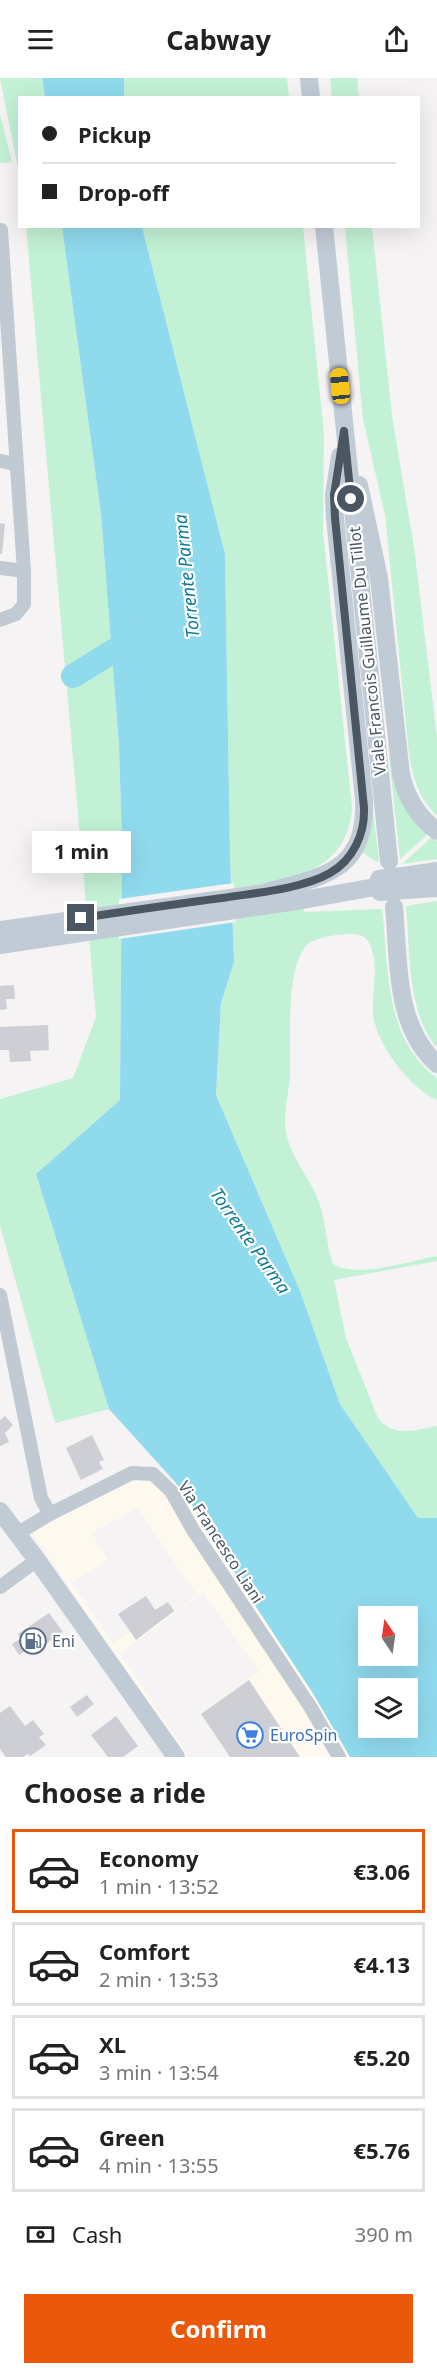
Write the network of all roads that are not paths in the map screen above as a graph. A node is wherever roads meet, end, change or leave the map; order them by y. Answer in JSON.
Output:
{"nodes":[{"id":1,"x":309,"y":78,"type":"edge"},
{"id":2,"x":311,"y":96,"type":"edge"},
{"id":3,"x":324,"y":228,"type":"edge"},
{"id":4,"x":1,"y":230,"type":"edge"},
{"id":5,"x":344,"y":431,"type":"junction"},
{"id":6,"x":0,"y":461,"type":"edge"},
{"id":7,"x":16,"y":464,"type":"junction"},
{"id":8,"x":0,"y":568,"type":"edge"},
{"id":9,"x":24,"y":571,"type":"junction"},
{"id":10,"x":0,"y":620,"type":"edge"},
{"id":11,"x":437,"y":831,"type":"edge"},
{"id":12,"x":389,"y":861,"type":"dead end"},
{"id":13,"x":437,"y":871,"type":"edge"},
{"id":14,"x":437,"y":878,"type":"edge"},
{"id":15,"x":404,"y":883,"type":"junction"},
{"id":16,"x":437,"y":888,"type":"edge"},
{"id":17,"x":302,"y":891,"type":"junction"},
{"id":18,"x":394,"y":907,"type":"dead end"},
{"id":19,"x":59,"y":928,"type":"junction"},
{"id":20,"x":0,"y":930,"type":"edge"},
{"id":21,"x":0,"y":945,"type":"edge"},
{"id":22,"x":437,"y":1064,"type":"edge"},
{"id":23,"x":0,"y":1295,"type":"edge"},
{"id":24,"x":0,"y":1511,"type":"edge"},
{"id":25,"x":50,"y":1514,"type":"junction"},
{"id":26,"x":18,"y":1533,"type":"junction"},
{"id":27,"x":38,"y":1560,"type":"junction"},
{"id":28,"x":0,"y":1587,"type":"edge"},
{"id":29,"x":176,"y":1757,"type":"edge"},
{"id":30,"x":339,"y":1757,"type":"edge"}],
"edges":[{"from":1,"to":2,"type":"main road"},
{"from":3,"to":5,"type":"main road","name":"Viale Francois Guillaume Du Tillot"},
{"from":4,"to":7,"type":"street"},
{"from":5,"to":11,"type":"main road"},
{"from":5,"to":12,"type":"main road","name":"Viale Francois Guillaume Du Tillot"},
{"from":5,"to":17,"type":"main road"},
{"from":6,"to":7,"type":"street"},
{"from":7,"to":9,"type":"street"},
{"from":8,"to":9,"type":"street"},
{"from":9,"to":10,"type":"street"},
{"from":13,"to":15,"type":"main road"},
{"from":14,"to":15,"type":"main road"},
{"from":15,"to":16,"type":"main road"},
{"from":15,"to":17,"type":"main road","bridge":true},
{"from":17,"to":19,"type":"main road"},
{"from":17,"to":19,"type":"main road"},
{"from":18,"to":22,"type":"main road"},
{"from":19,"to":20,"type":"main road"},
{"from":19,"to":21,"type":"main road"},
{"from":23,"to":25,"type":"street"},
{"from":24,"to":26,"type":"main road"},
{"from":25,"to":26,"type":"street","name":"Via Francesco Liani"},
{"from":25,"to":30,"type":"street","name":"Via Francesco Liani"},
{"from":26,"to":27,"type":"main road"},
{"from":27,"to":28,"type":"street"},
{"from":27,"to":29,"type":"main road"}]}
